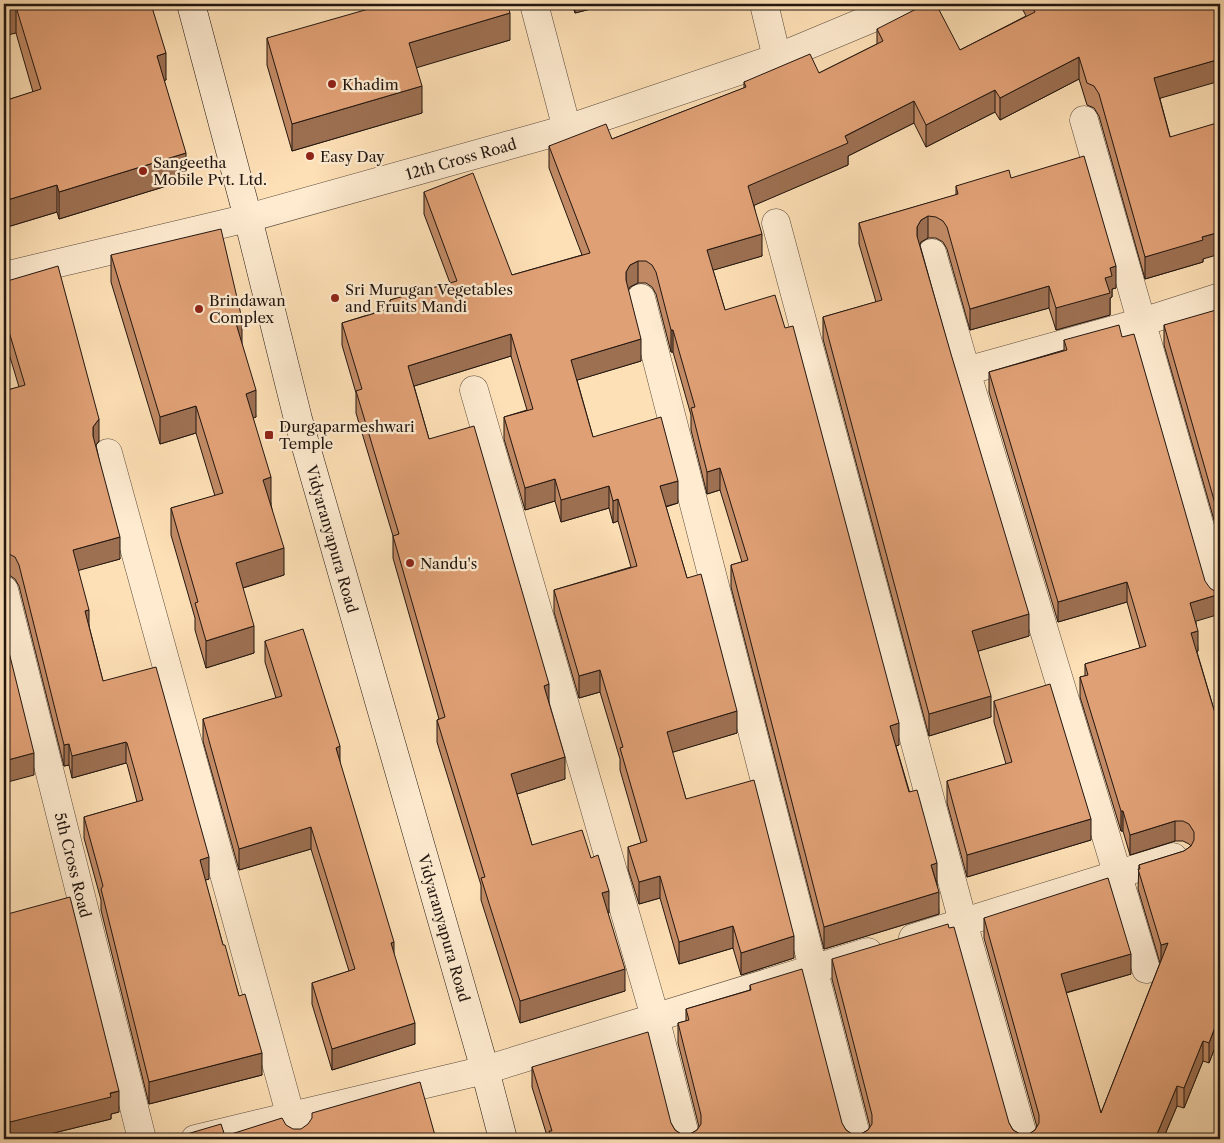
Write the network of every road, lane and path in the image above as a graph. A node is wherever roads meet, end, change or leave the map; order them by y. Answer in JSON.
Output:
{"nodes":[{"id":1,"x":191,"y":4,"type":"edge"},
{"id":2,"x":534,"y":4,"type":"edge"},
{"id":3,"x":764,"y":4,"type":"edge"},
{"id":4,"x":906,"y":4,"type":"edge"},
{"id":5,"x":777,"y":58,"type":"junction"},
{"id":6,"x":1084,"y":120,"type":"dead end"},
{"id":7,"x":567,"y":129,"type":"junction"},
{"id":8,"x":248,"y":218,"type":"junction"},
{"id":9,"x":776,"y":223,"type":"dead end"},
{"id":10,"x":932,"y":253,"type":"dead end"},
{"id":11,"x":4,"y":276,"type":"edge"},
{"id":12,"x":1220,"y":297,"type":"edge"},
{"id":13,"x":641,"y":298,"type":"dead end"},
{"id":14,"x":1142,"y":322,"type":"junction"},
{"id":15,"x":966,"y":371,"type":"junction"},
{"id":16,"x":474,"y":390,"type":"dead end"},
{"id":17,"x":108,"y":453,"type":"dead end"},
{"id":18,"x":4,"y":590,"type":"edge"},
{"id":19,"x":1220,"y":597,"type":"edge"},
{"id":20,"x":1179,"y":856,"type":"edge"},
{"id":21,"x":1118,"y":875,"type":"junction"},
{"id":22,"x":963,"y":922,"type":"junction"},
{"id":23,"x":814,"y":968,"type":"junction"},
{"id":24,"x":1146,"y":969,"type":"dead end"},
{"id":25,"x":655,"y":1017,"type":"junction"},
{"id":26,"x":485,"y":1070,"type":"junction"},
{"id":27,"x":294,"y":1128,"type":"edge"},
{"id":28,"x":142,"y":1139,"type":"edge"},
{"id":29,"x":195,"y":1139,"type":"edge"},
{"id":30,"x":503,"y":1139,"type":"edge"},
{"id":31,"x":686,"y":1139,"type":"edge"},
{"id":32,"x":857,"y":1139,"type":"edge"},
{"id":33,"x":1024,"y":1139,"type":"edge"}],
"edges":[{"from":1,"to":8,"type":"street","name":"Vidyaranyapura Road"},
{"from":2,"to":7,"type":"street"},
{"from":3,"to":5,"type":"street"},
{"from":4,"to":5,"type":"street","name":"12th Cross Road"},
{"from":5,"to":7,"type":"street","name":"12th Cross Road"},
{"from":6,"to":14,"type":"street"},
{"from":7,"to":8,"type":"street","name":"12th Cross Road"},
{"from":8,"to":11,"type":"street","name":"12th Cross Road"},
{"from":8,"to":26,"type":"street","name":"Vidyaranyapura Road"},
{"from":9,"to":22,"type":"street"},
{"from":10,"to":15,"type":"street"},
{"from":12,"to":14,"type":"street"},
{"from":13,"to":23,"type":"street"},
{"from":14,"to":15,"type":"street"},
{"from":14,"to":19,"type":"street"},
{"from":15,"to":21,"type":"street"},
{"from":16,"to":25,"type":"street"},
{"from":17,"to":27,"type":"street"},
{"from":18,"to":28,"type":"street","name":"5th Cross Road"},
{"from":20,"to":21,"type":"street"},
{"from":21,"to":22,"type":"street"},
{"from":21,"to":24,"type":"street"},
{"from":22,"to":23,"type":"street"},
{"from":22,"to":33,"type":"street"},
{"from":23,"to":25,"type":"street"},
{"from":23,"to":32,"type":"street"},
{"from":25,"to":26,"type":"street"},
{"from":25,"to":31,"type":"street"},
{"from":26,"to":27,"type":"street"},
{"from":26,"to":30,"type":"street","name":"Vidyaranyapura Road"},
{"from":27,"to":29,"type":"street"}]}
